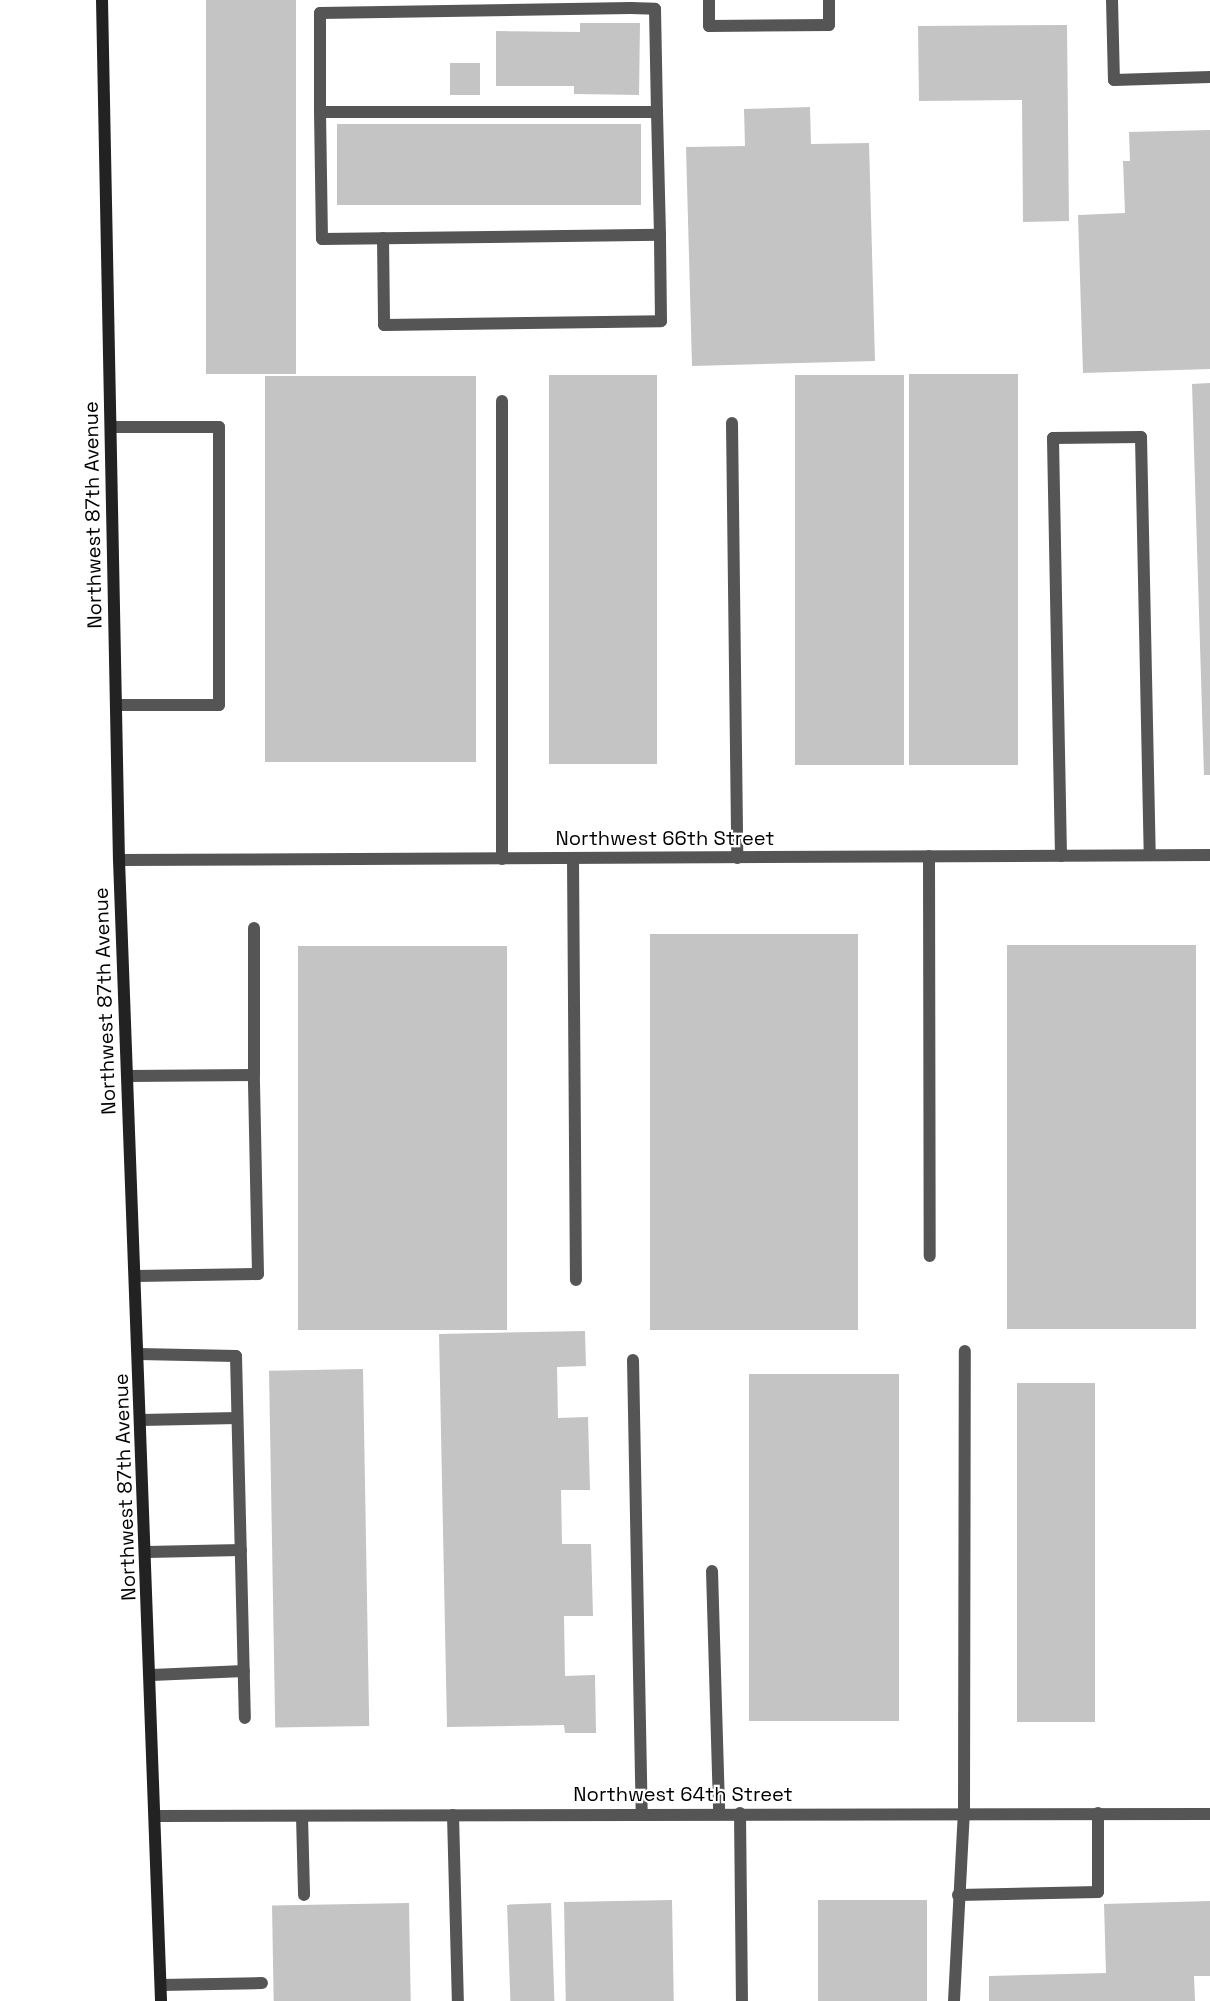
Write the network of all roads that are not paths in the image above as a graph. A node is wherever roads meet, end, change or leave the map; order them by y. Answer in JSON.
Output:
{"nodes":[{"id":1,"x":102,"y":0,"type":"edge"},
{"id":2,"x":709,"y":0,"type":"edge"},
{"id":3,"x":829,"y":0,"type":"edge"},
{"id":4,"x":1112,"y":0,"type":"edge"},
{"id":5,"x":631,"y":4,"type":"edge"},
{"id":6,"x":1210,"y":77,"type":"edge"},
{"id":7,"x":320,"y":112,"type":"junction"},
{"id":8,"x":657,"y":112,"type":"junction"},
{"id":9,"x":660,"y":235,"type":"junction"},
{"id":10,"x":383,"y":238,"type":"junction"},
{"id":11,"x":502,"y":401,"type":"dead end"},
{"id":12,"x":732,"y":423,"type":"dead end"},
{"id":13,"x":111,"y":427,"type":"junction"},
{"id":14,"x":116,"y":705,"type":"junction"},
{"id":15,"x":1150,"y":855,"type":"junction"},
{"id":16,"x":1210,"y":855,"type":"edge"},
{"id":17,"x":930,"y":856,"type":"junction"},
{"id":18,"x":1061,"y":856,"type":"junction"},
{"id":19,"x":573,"y":858,"type":"junction"},
{"id":20,"x":737,"y":858,"type":"junction"},
{"id":21,"x":502,"y":859,"type":"junction"},
{"id":22,"x":119,"y":860,"type":"junction"},
{"id":23,"x":254,"y":928,"type":"dead end"},
{"id":24,"x":254,"y":1075,"type":"junction"},
{"id":25,"x":128,"y":1076,"type":"junction"},
{"id":26,"x":930,"y":1256,"type":"dead end"},
{"id":27,"x":136,"y":1276,"type":"junction"},
{"id":28,"x":576,"y":1280,"type":"dead end"},
{"id":29,"x":965,"y":1351,"type":"dead end"},
{"id":30,"x":139,"y":1354,"type":"junction"},
{"id":31,"x":633,"y":1360,"type":"dead end"},
{"id":32,"x":237,"y":1419,"type":"junction"},
{"id":33,"x":141,"y":1420,"type":"junction"},
{"id":34,"x":241,"y":1550,"type":"junction"},
{"id":35,"x":147,"y":1552,"type":"junction"},
{"id":36,"x":712,"y":1571,"type":"dead end"},
{"id":37,"x":244,"y":1671,"type":"junction"},
{"id":38,"x":152,"y":1675,"type":"junction"},
{"id":39,"x":245,"y":1718,"type":"dead end"},
{"id":40,"x":642,"y":1814,"type":"junction"},
{"id":41,"x":719,"y":1814,"type":"junction"},
{"id":42,"x":740,"y":1814,"type":"junction"},
{"id":43,"x":964,"y":1814,"type":"junction"},
{"id":44,"x":1098,"y":1814,"type":"junction"},
{"id":45,"x":1210,"y":1814,"type":"edge"},
{"id":46,"x":453,"y":1815,"type":"junction"},
{"id":47,"x":157,"y":1816,"type":"junction"},
{"id":48,"x":302,"y":1816,"type":"junction"},
{"id":49,"x":304,"y":1895,"type":"dead end"},
{"id":50,"x":958,"y":1895,"type":"junction"},
{"id":51,"x":262,"y":1983,"type":"dead end"},
{"id":52,"x":161,"y":1985,"type":"junction"},
{"id":53,"x":161,"y":2001,"type":"edge"},
{"id":54,"x":458,"y":2001,"type":"edge"},
{"id":55,"x":742,"y":2001,"type":"edge"},
{"id":56,"x":954,"y":2001,"type":"edge"}],
"edges":[{"from":1,"to":13,"type":"main road","name":"Northwest 87th Avenue"},
{"from":2,"to":3,"type":"street"},
{"from":4,"to":6,"type":"street"},
{"from":5,"to":7,"type":"street"},
{"from":5,"to":8,"type":"street"},
{"from":7,"to":8,"type":"street"},
{"from":7,"to":10,"type":"street"},
{"from":8,"to":9,"type":"street"},
{"from":9,"to":10,"type":"street"},
{"from":9,"to":10,"type":"street"},
{"from":11,"to":21,"type":"street"},
{"from":12,"to":20,"type":"street"},
{"from":13,"to":14,"type":"main road","name":"Northwest 87th Avenue"},
{"from":13,"to":14,"type":"street"},
{"from":14,"to":22,"type":"main road","name":"Northwest 87th Avenue"},
{"from":15,"to":16,"type":"street","name":"Northwest 66th Street"},
{"from":15,"to":18,"type":"street","name":"Northwest 66th Street"},
{"from":15,"to":18,"type":"street"},
{"from":17,"to":18,"type":"street","name":"Northwest 66th Street"},
{"from":17,"to":20,"type":"street","name":"Northwest 66th Street"},
{"from":17,"to":26,"type":"street"},
{"from":19,"to":20,"type":"street","name":"Northwest 66th Street"},
{"from":19,"to":21,"type":"street","name":"Northwest 66th Street"},
{"from":19,"to":28,"type":"street"},
{"from":21,"to":22,"type":"street","name":"Northwest 66th Street"},
{"from":22,"to":25,"type":"main road","name":"Northwest 87th Avenue"},
{"from":23,"to":24,"type":"street"},
{"from":24,"to":25,"type":"street"},
{"from":24,"to":27,"type":"street"},
{"from":25,"to":27,"type":"main road","name":"Northwest 87th Avenue"},
{"from":27,"to":30,"type":"main road","name":"Northwest 87th Avenue"},
{"from":29,"to":43,"type":"street"},
{"from":30,"to":32,"type":"street"},
{"from":30,"to":33,"type":"main road","name":"Northwest 87th Avenue"},
{"from":31,"to":40,"type":"street"},
{"from":32,"to":33,"type":"street"},
{"from":32,"to":34,"type":"street"},
{"from":33,"to":35,"type":"main road","name":"Northwest 87th Avenue"},
{"from":34,"to":35,"type":"street"},
{"from":34,"to":37,"type":"street"},
{"from":35,"to":38,"type":"main road","name":"Northwest 87th Avenue"},
{"from":36,"to":41,"type":"street"},
{"from":37,"to":38,"type":"street"},
{"from":37,"to":39,"type":"street"},
{"from":38,"to":47,"type":"main road","name":"Northwest 87th Avenue"},
{"from":40,"to":41,"type":"street","name":"Northwest 64th Street"},
{"from":40,"to":46,"type":"street","name":"Northwest 64th Street"},
{"from":41,"to":42,"type":"street","name":"Northwest 64th Street"},
{"from":42,"to":43,"type":"street","name":"Northwest 64th Street"},
{"from":42,"to":55,"type":"street"},
{"from":43,"to":44,"type":"street","name":"Northwest 64th Street"},
{"from":43,"to":50,"type":"street"},
{"from":44,"to":45,"type":"street","name":"Northwest 64th Street"},
{"from":44,"to":50,"type":"street"},
{"from":46,"to":48,"type":"street","name":"Northwest 64th Street"},
{"from":46,"to":54,"type":"street"},
{"from":47,"to":48,"type":"street","name":"Northwest 64th Street"},
{"from":47,"to":52,"type":"main road","name":"Northwest 87th Avenue"},
{"from":48,"to":49,"type":"street"},
{"from":50,"to":56,"type":"street"},
{"from":51,"to":52,"type":"street"},
{"from":52,"to":53,"type":"main road","name":"Northwest 87th Avenue"}]}
